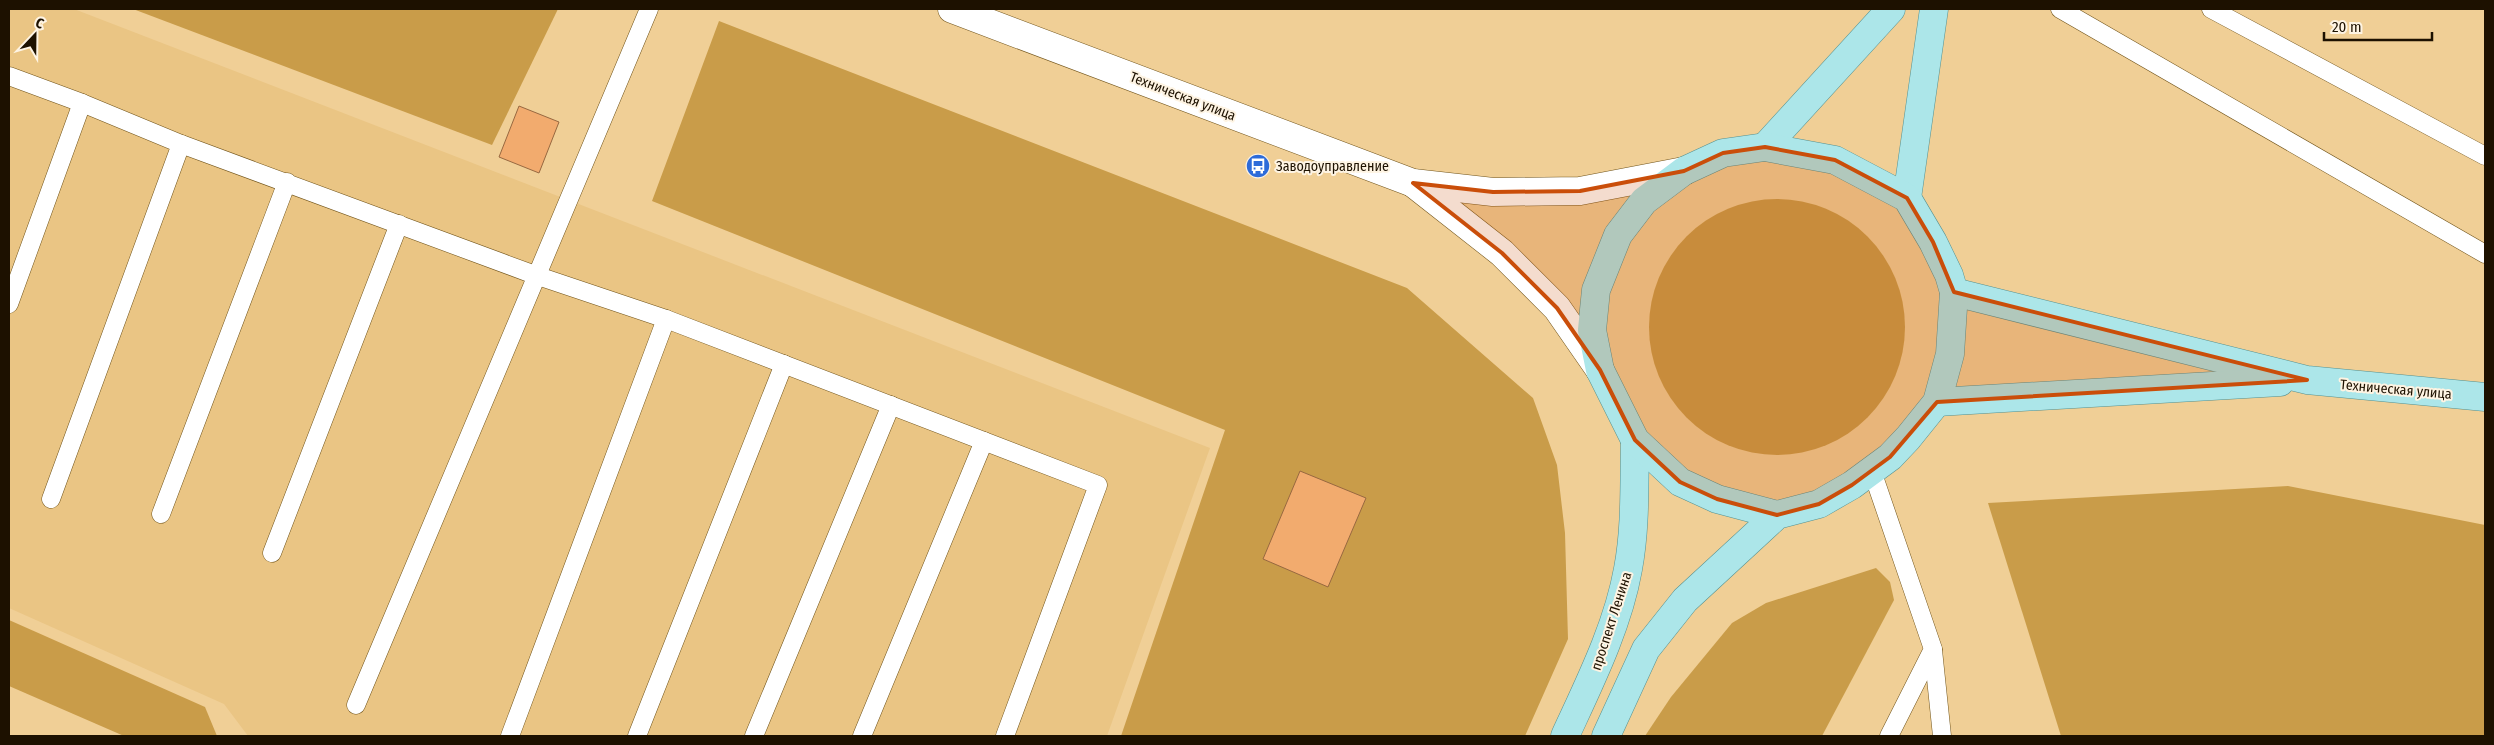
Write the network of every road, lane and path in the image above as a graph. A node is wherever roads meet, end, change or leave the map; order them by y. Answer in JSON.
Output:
{"nodes":[{"id":1,"x":648,"y":9,"type":"edge"},
{"id":2,"x":952,"y":9,"type":"edge"},
{"id":3,"x":1891,"y":9,"type":"edge"},
{"id":4,"x":1934,"y":9,"type":"edge"},
{"id":5,"x":2060,"y":9,"type":"edge"},
{"id":6,"x":2211,"y":9,"type":"edge"},
{"id":7,"x":9,"y":76,"type":"edge"},
{"id":8,"x":82,"y":103,"type":"junction"},
{"id":9,"x":181,"y":144,"type":"junction"},
{"id":10,"x":1765,"y":147,"type":"junction"},
{"id":11,"x":2485,"y":156,"type":"edge"},
{"id":12,"x":1684,"y":170,"type":"junction"},
{"id":13,"x":287,"y":182,"type":"junction"},
{"id":14,"x":1413,"y":183,"type":"junction"},
{"id":15,"x":1907,"y":198,"type":"junction"},
{"id":16,"x":399,"y":224,"type":"junction"},
{"id":17,"x":2483,"y":248,"type":"edge"},
{"id":18,"x":535,"y":275,"type":"junction"},
{"id":19,"x":1954,"y":292,"type":"junction"},
{"id":20,"x":9,"y":304,"type":"edge"},
{"id":21,"x":666,"y":319,"type":"junction"},
{"id":22,"x":784,"y":364,"type":"junction"},
{"id":23,"x":1600,"y":370,"type":"junction"},
{"id":24,"x":2307,"y":380,"type":"junction"},
{"id":25,"x":2485,"y":397,"type":"edge"},
{"id":26,"x":1937,"y":402,"type":"junction"},
{"id":27,"x":891,"y":405,"type":"junction"},
{"id":28,"x":1635,"y":440,"type":"junction"},
{"id":29,"x":984,"y":441,"type":"junction"},
{"id":30,"x":1872,"y":471,"type":"junction"},
{"id":31,"x":51,"y":499,"type":"dead end"},
{"id":32,"x":161,"y":514,"type":"dead end"},
{"id":33,"x":1777,"y":515,"type":"junction"},
{"id":34,"x":272,"y":553,"type":"dead end"},
{"id":35,"x":1933,"y":649,"type":"junction"},
{"id":36,"x":356,"y":705,"type":"dead end"},
{"id":37,"x":510,"y":736,"type":"edge"},
{"id":38,"x":637,"y":736,"type":"edge"},
{"id":39,"x":754,"y":736,"type":"edge"},
{"id":40,"x":862,"y":736,"type":"edge"},
{"id":41,"x":1005,"y":736,"type":"edge"},
{"id":42,"x":1566,"y":736,"type":"edge"},
{"id":43,"x":1606,"y":736,"type":"edge"},
{"id":44,"x":1889,"y":736,"type":"edge"},
{"id":45,"x":1942,"y":736,"type":"edge"}],
"edges":[{"from":1,"to":18,"type":"lane"},
{"from":2,"to":14,"type":"main road","name":"Техническая улица"},
{"from":3,"to":10,"type":"main road"},
{"from":4,"to":15,"type":"main road"},
{"from":5,"to":17,"type":"lane"},
{"from":6,"to":11,"type":"lane"},
{"from":7,"to":8,"type":"lane"},
{"from":8,"to":9,"type":"lane"},
{"from":8,"to":20,"type":"lane"},
{"from":9,"to":13,"type":"lane"},
{"from":9,"to":31,"type":"lane"},
{"from":10,"to":12,"type":"main road"},
{"from":10,"to":15,"type":"main road"},
{"from":12,"to":14,"type":"main road"},
{"from":12,"to":23,"type":"main road"},
{"from":13,"to":16,"type":"lane"},
{"from":13,"to":32,"type":"lane"},
{"from":14,"to":23,"type":"main road"},
{"from":15,"to":19,"type":"main road"},
{"from":16,"to":18,"type":"lane"},
{"from":16,"to":34,"type":"lane"},
{"from":18,"to":21,"type":"lane"},
{"from":18,"to":36,"type":"lane"},
{"from":19,"to":24,"type":"main road"},
{"from":19,"to":26,"type":"main road"},
{"from":21,"to":22,"type":"lane"},
{"from":21,"to":37,"type":"lane"},
{"from":22,"to":27,"type":"lane"},
{"from":22,"to":38,"type":"lane"},
{"from":23,"to":28,"type":"main road"},
{"from":24,"to":25,"type":"main road","name":"Техническая улица"},
{"from":24,"to":26,"type":"main road"},
{"from":26,"to":30,"type":"main road"},
{"from":27,"to":29,"type":"lane"},
{"from":27,"to":39,"type":"lane"},
{"from":28,"to":33,"type":"main road"},
{"from":28,"to":42,"type":"main road","name":"проспект Ленина"},
{"from":29,"to":40,"type":"lane"},
{"from":29,"to":41,"type":"lane"},
{"from":30,"to":33,"type":"main road"},
{"from":30,"to":35,"type":"lane"},
{"from":33,"to":43,"type":"main road"},
{"from":35,"to":44,"type":"lane"},
{"from":35,"to":45,"type":"lane"}]}
